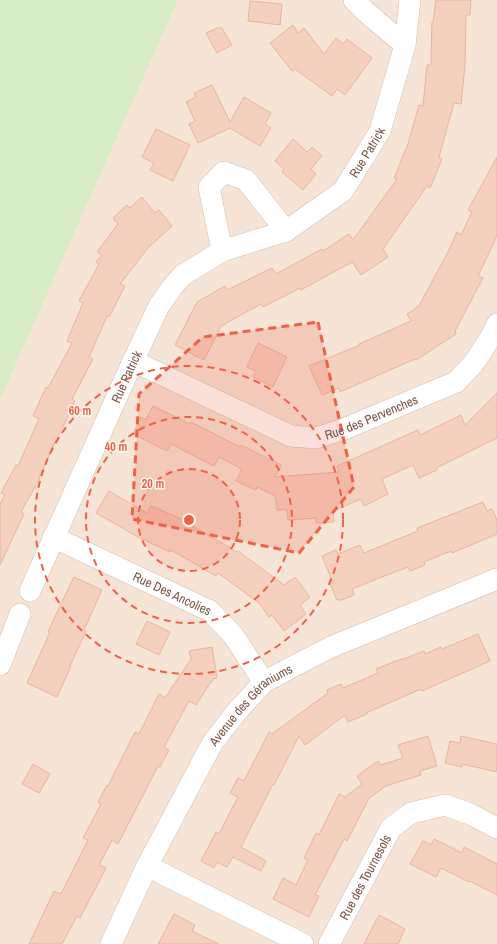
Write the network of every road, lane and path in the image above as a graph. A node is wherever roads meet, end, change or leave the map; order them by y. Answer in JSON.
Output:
{"nodes":[{"id":1,"x":354,"y":0,"type":"edge"},
{"id":2,"x":410,"y":0,"type":"edge"},
{"id":3,"x":405,"y":45,"type":"junction"},
{"id":4,"x":286,"y":231,"type":"junction"},
{"id":5,"x":222,"y":251,"type":"junction"},
{"id":6,"x":497,"y":324,"type":"edge"},
{"id":7,"x":133,"y":361,"type":"junction"},
{"id":8,"x":53,"y":538,"type":"junction"},
{"id":9,"x":497,"y":579,"type":"edge"},
{"id":10,"x":30,"y":591,"type":"dead end"},
{"id":11,"x":20,"y":614,"type":"dead end"},
{"id":12,"x":0,"y":665,"type":"edge"},
{"id":13,"x":264,"y":682,"type":"junction"},
{"id":14,"x":497,"y":828,"type":"edge"},
{"id":15,"x":147,"y":866,"type":"junction"},
{"id":16,"x":111,"y":944,"type":"edge"},
{"id":17,"x":303,"y":944,"type":"edge"},
{"id":18,"x":329,"y":944,"type":"edge"}],
"edges":[{"from":1,"to":3,"type":"street"},
{"from":2,"to":3,"type":"street","name":"Rue Patrick"},
{"from":3,"to":4,"type":"street","name":"Rue Patrick"},
{"from":4,"to":5,"type":"street","name":"Rue Patrick"},
{"from":4,"to":5,"type":"street"},
{"from":5,"to":7,"type":"street","name":"Rue Patrick"},
{"from":6,"to":7,"type":"street","name":"Rue des Pervenches"},
{"from":7,"to":8,"type":"street","name":"Rue Patrick"},
{"from":8,"to":10,"type":"street","name":"Rue Patrick"},
{"from":8,"to":13,"type":"street","name":"Rue Des Ancolies"},
{"from":9,"to":13,"type":"street","name":"Avenue des Géraniums"},
{"from":11,"to":12,"type":"street"},
{"from":13,"to":15,"type":"street","name":"Avenue des Géraniums"},
{"from":14,"to":18,"type":"street","name":"Rue des Tournesols"},
{"from":15,"to":16,"type":"street","name":"Avenue des Géraniums"},
{"from":15,"to":17,"type":"street"}]}
